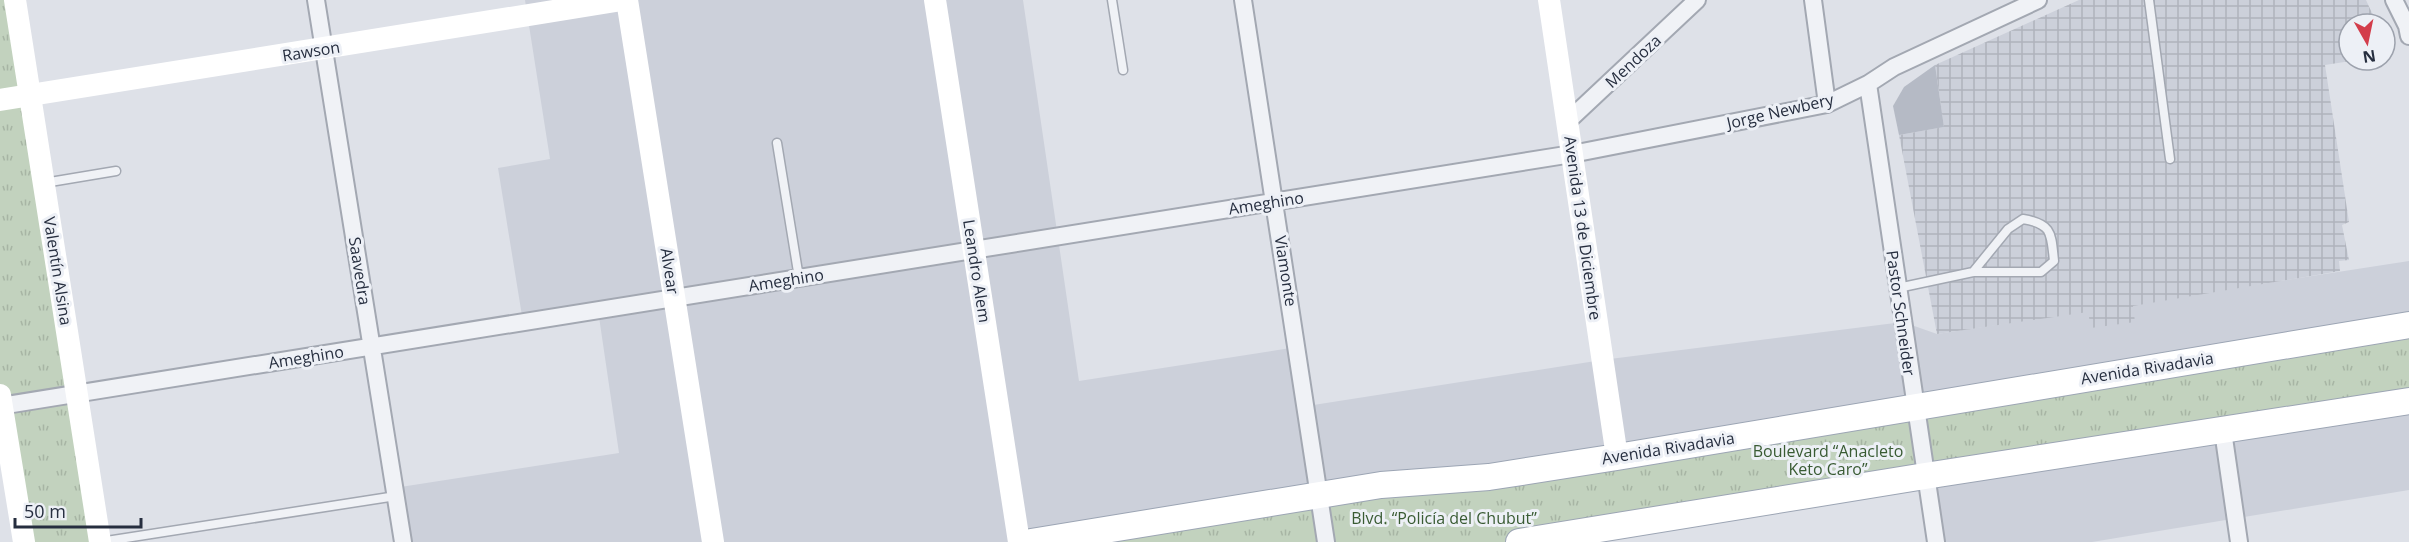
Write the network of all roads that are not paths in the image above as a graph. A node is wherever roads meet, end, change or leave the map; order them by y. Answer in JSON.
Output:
{"nodes":[{"id":1,"x":15,"y":0,"type":"edge"},
{"id":2,"x":316,"y":0,"type":"edge"},
{"id":3,"x":625,"y":0,"type":"edge"},
{"id":4,"x":935,"y":0,"type":"edge"},
{"id":5,"x":1112,"y":0,"type":"edge"},
{"id":6,"x":1243,"y":0,"type":"edge"},
{"id":7,"x":1549,"y":0,"type":"edge"},
{"id":8,"x":1697,"y":0,"type":"edge"},
{"id":9,"x":1813,"y":0,"type":"edge"},
{"id":10,"x":2038,"y":0,"type":"edge"},
{"id":11,"x":2149,"y":0,"type":"edge"},
{"id":12,"x":2394,"y":0,"type":"edge"},
{"id":13,"x":2408,"y":29,"type":"edge"},
{"id":14,"x":324,"y":49,"type":"junction"},
{"id":15,"x":1123,"y":70,"type":"dead end"},
{"id":16,"x":1868,"y":84,"type":"junction"},
{"id":17,"x":30,"y":95,"type":"junction"},
{"id":18,"x":0,"y":100,"type":"edge"},
{"id":19,"x":1827,"y":104,"type":"junction"},
{"id":20,"x":1568,"y":121,"type":"junction"},
{"id":21,"x":777,"y":143,"type":"dead end"},
{"id":22,"x":1572,"y":153,"type":"junction"},
{"id":23,"x":2170,"y":159,"type":"dead end"},
{"id":24,"x":116,"y":171,"type":"dead end"},
{"id":25,"x":44,"y":183,"type":"junction"},
{"id":26,"x":1275,"y":201,"type":"junction"},
{"id":27,"x":974,"y":250,"type":"junction"},
{"id":28,"x":1973,"y":272,"type":"junction"},
{"id":29,"x":799,"y":278,"type":"junction"},
{"id":30,"x":1898,"y":288,"type":"junction"},
{"id":31,"x":674,"y":298,"type":"junction"},
{"id":32,"x":2409,"y":325,"type":"edge"},
{"id":33,"x":372,"y":347,"type":"junction"},
{"id":34,"x":77,"y":394,"type":"junction"},
{"id":35,"x":2409,"y":401,"type":"edge"},
{"id":36,"x":1,"y":403,"type":"edge"},
{"id":37,"x":1915,"y":406,"type":"junction"},
{"id":38,"x":2223,"y":431,"type":"junction"},
{"id":39,"x":1617,"y":457,"type":"junction"},
{"id":40,"x":1925,"y":476,"type":"junction"},
{"id":41,"x":396,"y":495,"type":"junction"},
{"id":42,"x":1320,"y":495,"type":"junction"},
{"id":43,"x":1633,"y":533,"type":"edge"},
{"id":44,"x":24,"y":542,"type":"edge"},
{"id":45,"x":100,"y":542,"type":"edge"},
{"id":46,"x":403,"y":542,"type":"edge"},
{"id":47,"x":713,"y":542,"type":"edge"},
{"id":48,"x":1019,"y":542,"type":"edge"},
{"id":49,"x":1031,"y":542,"type":"edge"},
{"id":50,"x":1326,"y":542,"type":"edge"},
{"id":51,"x":1518,"y":542,"type":"edge"},
{"id":52,"x":1936,"y":542,"type":"edge"},
{"id":53,"x":2240,"y":542,"type":"edge"}],
"edges":[{"from":1,"to":17,"type":"main road","name":"Valentín Alsina"},
{"from":2,"to":14,"type":"street","name":"Saavedra"},
{"from":3,"to":14,"type":"main road","name":"Rawson"},
{"from":3,"to":31,"type":"main road","name":"Alvear"},
{"from":4,"to":27,"type":"main road","name":"Leandro Alem"},
{"from":5,"to":15,"type":"lane"},
{"from":6,"to":26,"type":"street","name":"Viamonte"},
{"from":7,"to":20,"type":"main road","name":"Avenida 13 de Diciembre"},
{"from":8,"to":20,"type":"street","name":"Mendoza"},
{"from":9,"to":19,"type":"street"},
{"from":10,"to":16,"type":"street","name":"Jorge Newbery"},
{"from":11,"to":23,"type":"lane"},
{"from":12,"to":13,"type":"street"},
{"from":14,"to":17,"type":"main road","name":"Rawson"},
{"from":14,"to":33,"type":"street","name":"Saavedra"},
{"from":16,"to":19,"type":"street","name":"Jorge Newbery"},
{"from":16,"to":30,"type":"street","name":"Pastor Schneider"},
{"from":17,"to":18,"type":"main road","name":"Rawson"},
{"from":17,"to":25,"type":"main road","name":"Valentín Alsina"},
{"from":19,"to":22,"type":"street","name":"Jorge Newbery"},
{"from":20,"to":22,"type":"main road","name":"Avenida 13 de Diciembre"},
{"from":21,"to":29,"type":"lane"},
{"from":22,"to":26,"type":"street","name":"Ameghino"},
{"from":22,"to":39,"type":"main road","name":"Avenida 13 de Diciembre"},
{"from":24,"to":25,"type":"lane"},
{"from":25,"to":34,"type":"main road","name":"Valentín Alsina"},
{"from":26,"to":27,"type":"street","name":"Ameghino"},
{"from":26,"to":42,"type":"street","name":"Viamonte"},
{"from":27,"to":29,"type":"street","name":"Ameghino"},
{"from":27,"to":48,"type":"main road","name":"Leandro Alem"},
{"from":28,"to":28,"type":"lane"},
{"from":28,"to":30,"type":"lane"},
{"from":29,"to":31,"type":"street","name":"Ameghino"},
{"from":30,"to":37,"type":"street","name":"Pastor Schneider"},
{"from":31,"to":33,"type":"street","name":"Ameghino"},
{"from":31,"to":47,"type":"main road","name":"Alvear"},
{"from":32,"to":37,"type":"main road","name":"Avenida Rivadavia"},
{"from":33,"to":34,"type":"street","name":"Ameghino"},
{"from":33,"to":41,"type":"street","name":"Saavedra"},
{"from":34,"to":36,"type":"street","name":"Ameghino"},
{"from":34,"to":45,"type":"main road","name":"Valentín Alsina"},
{"from":35,"to":38,"type":"main road"},
{"from":36,"to":44,"type":"main road"},
{"from":37,"to":39,"type":"main road","name":"Avenida Rivadavia"},
{"from":37,"to":40,"type":"street","name":"Pastor Schneider"},
{"from":38,"to":40,"type":"main road"},
{"from":38,"to":53,"type":"street"},
{"from":39,"to":42,"type":"main road","name":"Avenida Rivadavia"},
{"from":40,"to":43,"type":"main road"},
{"from":40,"to":52,"type":"street","name":"Pastor Schneider"},
{"from":41,"to":45,"type":"lane"},
{"from":41,"to":46,"type":"street","name":"Saavedra"},
{"from":42,"to":49,"type":"main road","name":"Avenida Rivadavia"},
{"from":42,"to":50,"type":"street","name":"Viamonte"},
{"from":43,"to":51,"type":"main road"}]}
